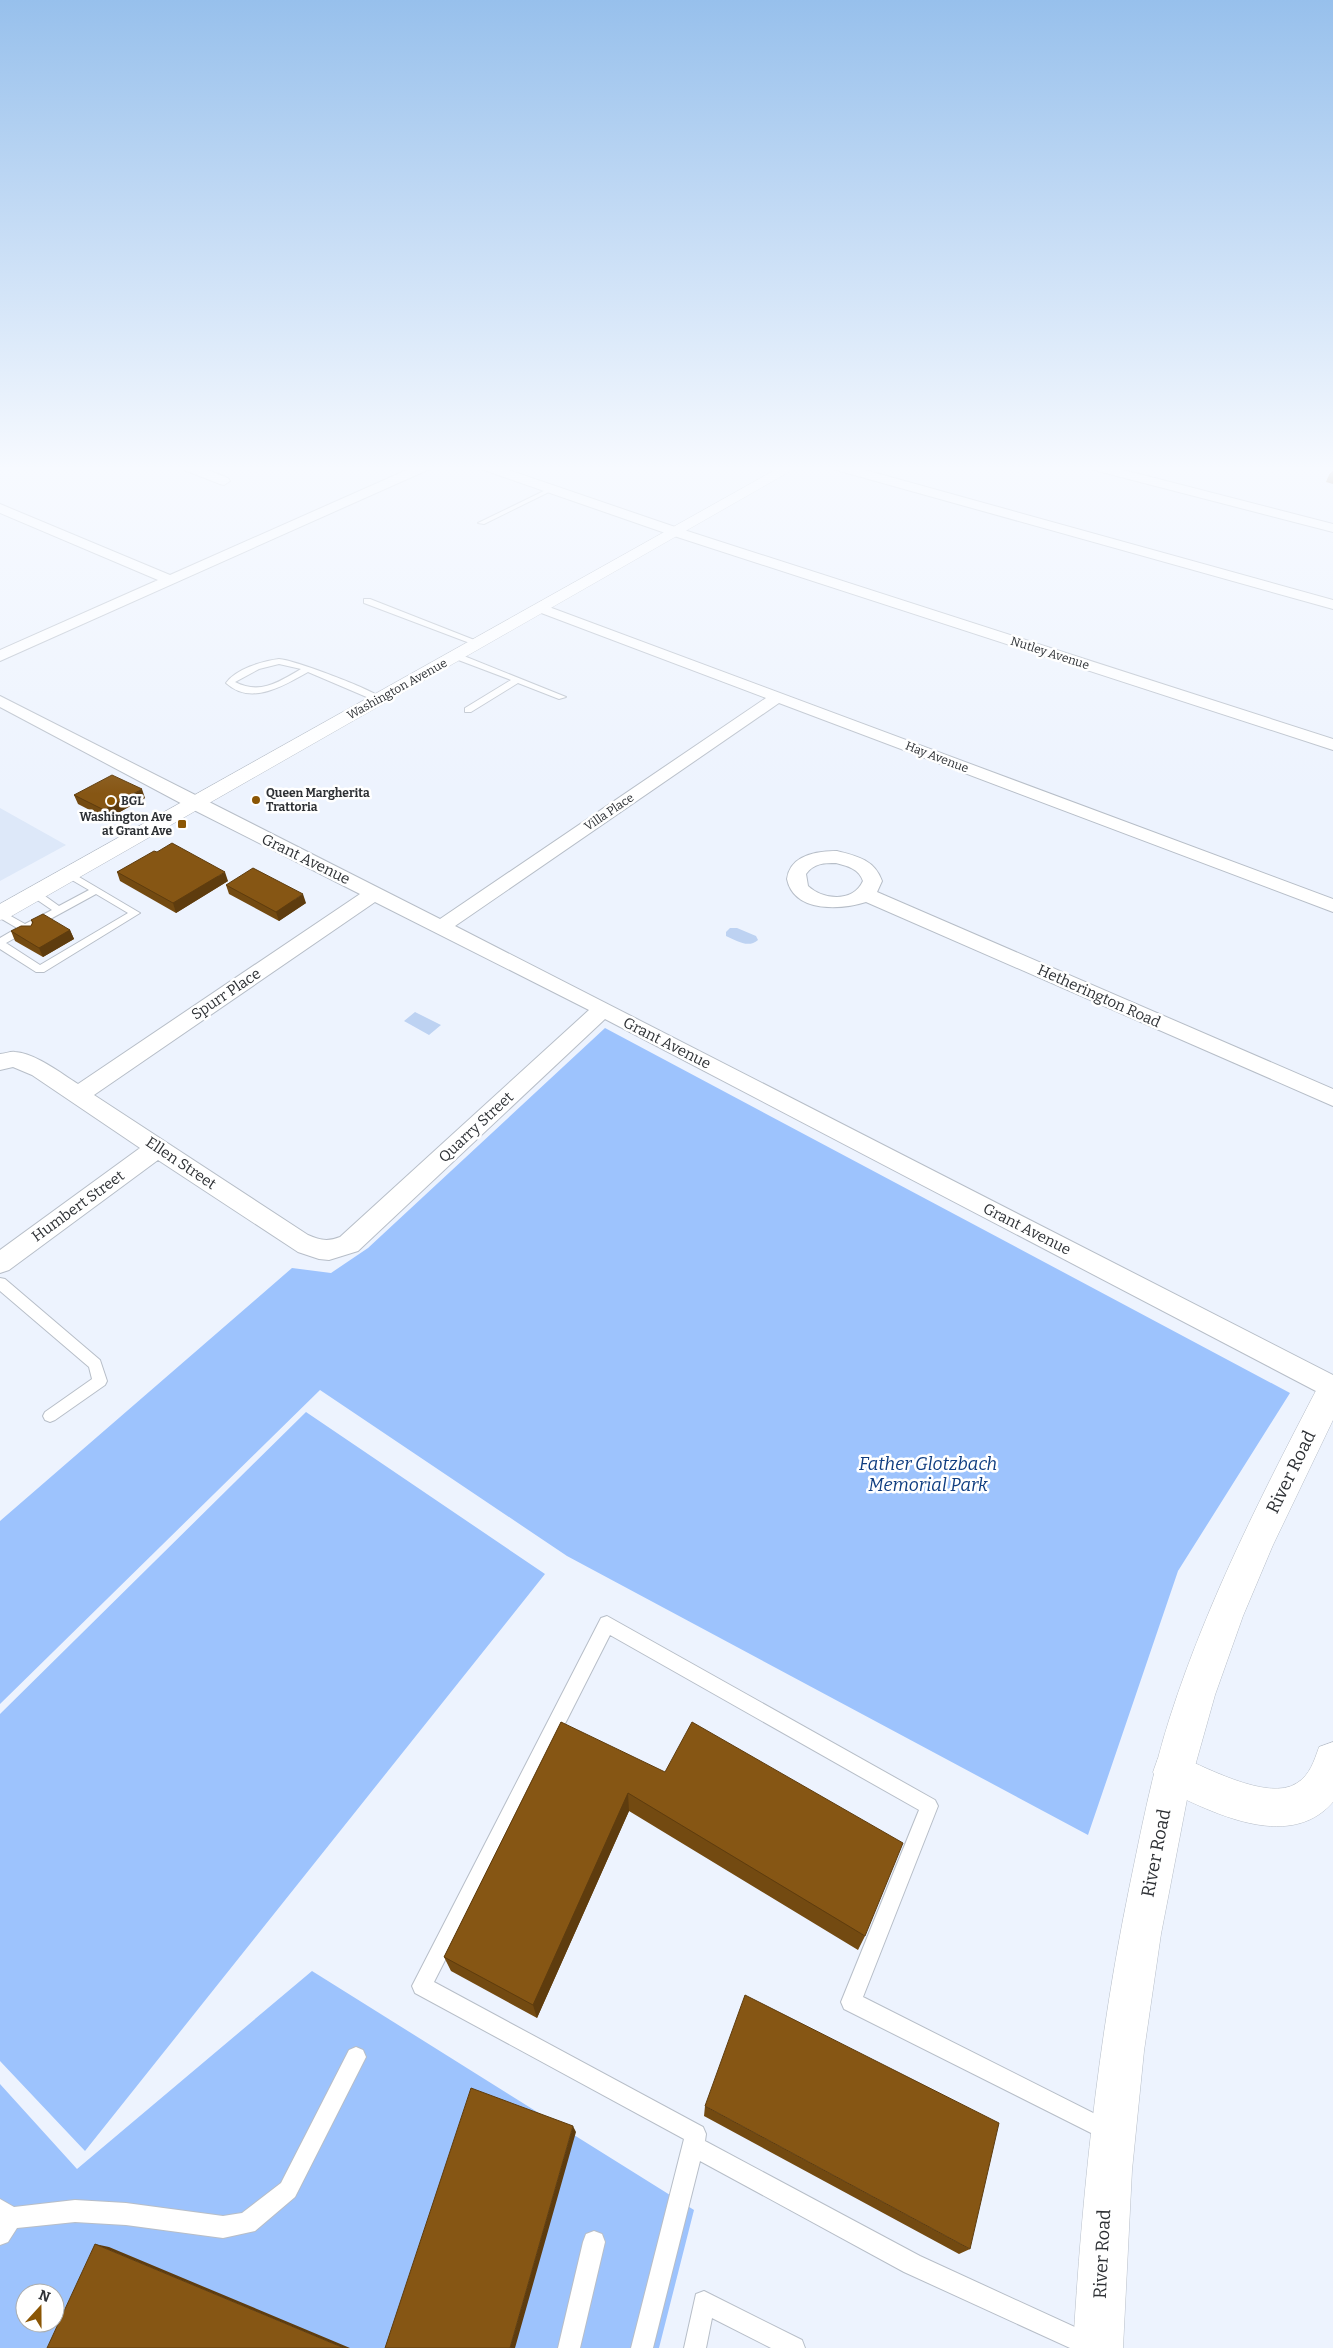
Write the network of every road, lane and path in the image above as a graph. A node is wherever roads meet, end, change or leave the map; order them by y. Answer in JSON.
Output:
{"nodes":[{"id":1,"x":157,"y":575,"type":"edge"},
{"id":2,"x":182,"y":575,"type":"edge"},
{"id":3,"x":600,"y":575,"type":"edge"},
{"id":4,"x":807,"y":575,"type":"edge"},
{"id":5,"x":1229,"y":575,"type":"edge"},
{"id":6,"x":170,"y":580,"type":"junction"},
{"id":7,"x":367,"y":601,"type":"dead end"},
{"id":8,"x":1332,"y":603,"type":"edge"},
{"id":9,"x":541,"y":608,"type":"junction"},
{"id":10,"x":478,"y":643,"type":"junction"},
{"id":11,"x":0,"y":656,"type":"edge"},
{"id":12,"x":456,"y":656,"type":"junction"},
{"id":13,"x":308,"y":669,"type":"junction"},
{"id":14,"x":516,"y":680,"type":"junction"},
{"id":15,"x":562,"y":697,"type":"dead end"},
{"id":16,"x":778,"y":697,"type":"junction"},
{"id":17,"x":379,"y":699,"type":"junction"},
{"id":18,"x":0,"y":701,"type":"edge"},
{"id":19,"x":468,"y":710,"type":"dead end"},
{"id":20,"x":1333,"y":745,"type":"edge"},
{"id":21,"x":194,"y":803,"type":"junction"},
{"id":22,"x":69,"y":874,"type":"junction"},
{"id":23,"x":96,"y":890,"type":"junction"},
{"id":24,"x":34,"y":893,"type":"junction"},
{"id":25,"x":375,"y":893,"type":"junction"},
{"id":26,"x":866,"y":894,"type":"dead end"},
{"id":27,"x":1333,"y":906,"type":"edge"},
{"id":28,"x":59,"y":910,"type":"junction"},
{"id":29,"x":0,"y":913,"type":"edge"},
{"id":30,"x":441,"y":927,"type":"junction"},
{"id":31,"x":27,"y":930,"type":"junction"},
{"id":32,"x":0,"y":943,"type":"edge"},
{"id":33,"x":603,"y":1009,"type":"junction"},
{"id":34,"x":8,"y":1061,"type":"edge"},
{"id":35,"x":78,"y":1095,"type":"junction"},
{"id":36,"x":1333,"y":1098,"type":"edge"},
{"id":37,"x":157,"y":1148,"type":"junction"},
{"id":38,"x":349,"y":1244,"type":"joint"},
{"id":39,"x":0,"y":1263,"type":"edge"},
{"id":40,"x":0,"y":1283,"type":"edge"},
{"id":41,"x":1333,"y":1388,"type":"edge"},
{"id":42,"x":50,"y":1416,"type":"dead end"},
{"id":43,"x":1333,"y":1761,"type":"edge"},
{"id":44,"x":1172,"y":1772,"type":"junction"},
{"id":45,"x":356,"y":2058,"type":"dead end"},
{"id":46,"x":1112,"y":2134,"type":"junction"},
{"id":47,"x":693,"y":2146,"type":"junction"},
{"id":48,"x":4,"y":2221,"type":"edge"},
{"id":49,"x":594,"y":2242,"type":"dead end"},
{"id":50,"x":569,"y":2348,"type":"edge"},
{"id":51,"x":642,"y":2348,"type":"edge"},
{"id":52,"x":695,"y":2348,"type":"edge"},
{"id":53,"x":794,"y":2348,"type":"edge"},
{"id":54,"x":1096,"y":2348,"type":"edge"}],
"edges":[{"from":1,"to":6,"type":"street"},
{"from":2,"to":6,"type":"street"},
{"from":3,"to":9,"type":"main road","name":"Washington Avenue"},
{"from":4,"to":20,"type":"street","name":"Nutley Avenue"},
{"from":5,"to":8,"type":"street"},
{"from":6,"to":11,"type":"street"},
{"from":7,"to":10,"type":"lane"},
{"from":9,"to":10,"type":"main road","name":"Washington Avenue"},
{"from":9,"to":16,"type":"street","name":"Hay Avenue"},
{"from":10,"to":12,"type":"main road","name":"Washington Avenue"},
{"from":12,"to":14,"type":"lane"},
{"from":12,"to":17,"type":"main road","name":"Washington Avenue"},
{"from":13,"to":13,"type":"lane"},
{"from":13,"to":17,"type":"lane"},
{"from":14,"to":15,"type":"lane"},
{"from":14,"to":19,"type":"lane"},
{"from":16,"to":27,"type":"street","name":"Hay Avenue"},
{"from":16,"to":30,"type":"street","name":"Villa Place"},
{"from":17,"to":21,"type":"main road","name":"Washington Avenue"},
{"from":18,"to":21,"type":"street","name":"Grant Avenue"},
{"from":21,"to":22,"type":"main road","name":"Washington Avenue"},
{"from":21,"to":25,"type":"street","name":"Grant Avenue"},
{"from":22,"to":23,"type":"lane"},
{"from":22,"to":24,"type":"main road","name":"Washington Avenue"},
{"from":23,"to":28,"type":"lane"},
{"from":23,"to":32,"type":"lane"},
{"from":24,"to":28,"type":"lane"},
{"from":24,"to":29,"type":"main road","name":"Washington Avenue"},
{"from":25,"to":30,"type":"street","name":"Grant Avenue"},
{"from":25,"to":35,"type":"street","name":"Spurr Place"},
{"from":26,"to":36,"type":"street","name":"Hetherington Road"},
{"from":28,"to":31,"type":"lane"},
{"from":29,"to":31,"type":"lane"},
{"from":30,"to":33,"type":"street","name":"Grant Avenue"},
{"from":31,"to":32,"type":"lane"},
{"from":33,"to":38,"type":"street","name":"Quarry Street"},
{"from":33,"to":41,"type":"street","name":"Grant Avenue"},
{"from":34,"to":35,"type":"street","name":"Ellen Street"},
{"from":35,"to":37,"type":"street","name":"Ellen Street"},
{"from":37,"to":38,"type":"street","name":"Ellen Street"},
{"from":37,"to":39,"type":"street","name":"Humbert Street"},
{"from":40,"to":42,"type":"lane"},
{"from":41,"to":44,"type":"main road","name":"River Road"},
{"from":43,"to":44,"type":"main road"},
{"from":44,"to":46,"type":"main road","name":"River Road"},
{"from":45,"to":48,"type":"lane"},
{"from":46,"to":47,"type":"lane"},
{"from":46,"to":54,"type":"main road","name":"River Road"},
{"from":47,"to":51,"type":"lane"},
{"from":47,"to":54,"type":"lane"},
{"from":49,"to":50,"type":"lane"},
{"from":52,"to":53,"type":"lane"}]}
